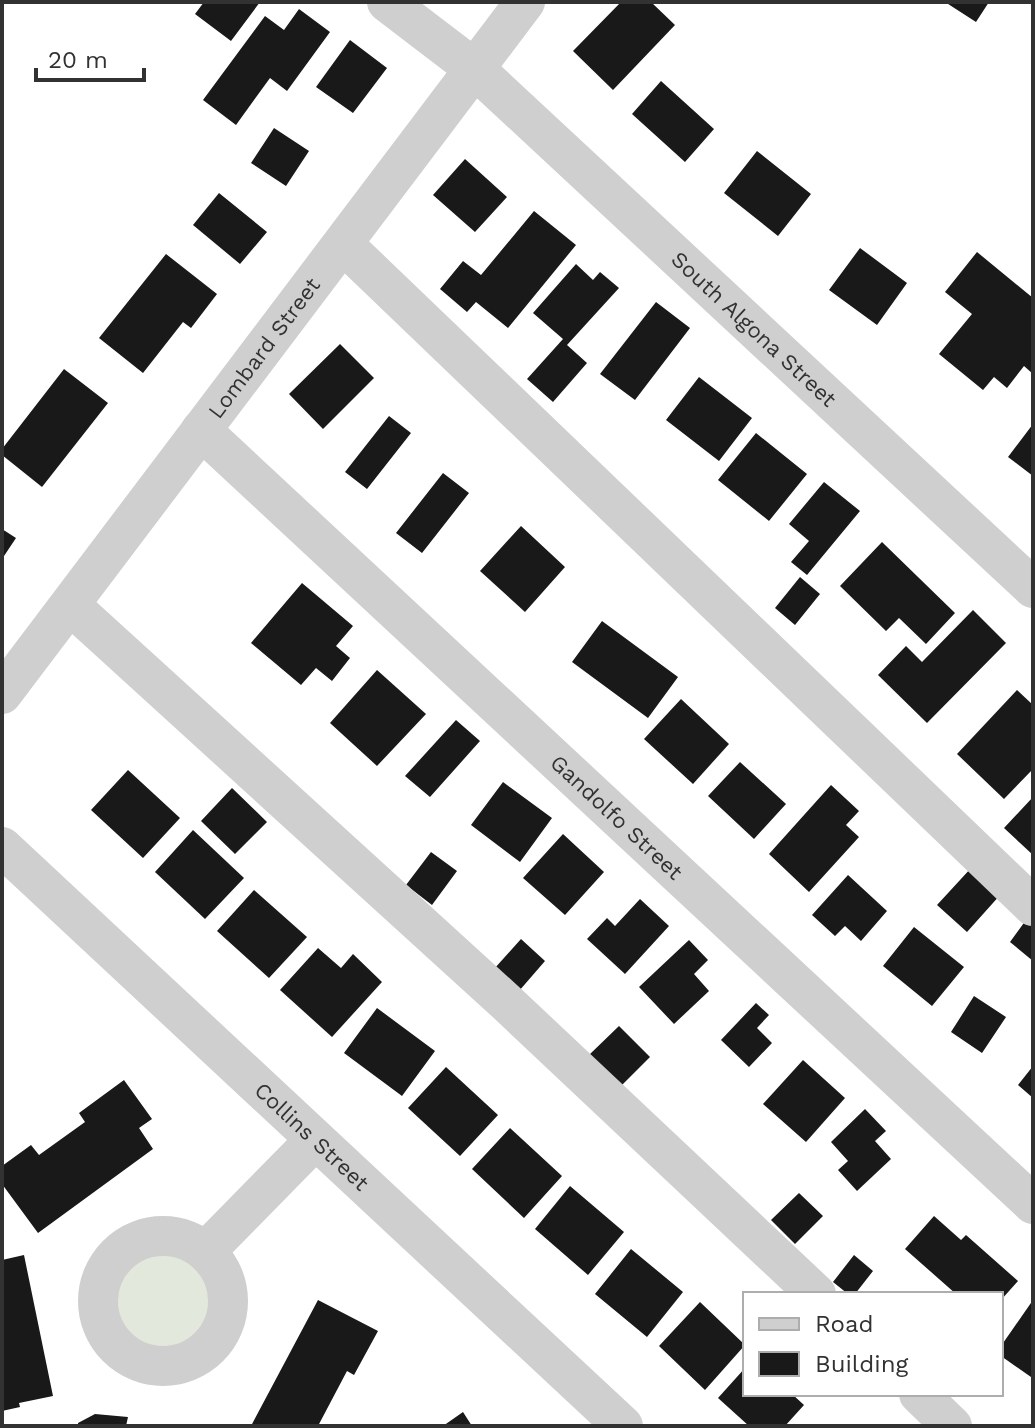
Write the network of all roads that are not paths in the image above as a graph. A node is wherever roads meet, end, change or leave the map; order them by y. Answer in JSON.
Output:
{"nodes":[{"id":1,"x":387,"y":2,"type":"edge"},
{"id":2,"x":525,"y":2,"type":"edge"},
{"id":3,"x":476,"y":70,"type":"junction"},
{"id":4,"x":343,"y":244,"type":"junction"},
{"id":5,"x":201,"y":430,"type":"junction"},
{"id":6,"x":1033,"y":588,"type":"edge"},
{"id":7,"x":70,"y":605,"type":"junction"},
{"id":8,"x":2,"y":694,"type":"edge"},
{"id":9,"x":2,"y":847,"type":"edge"},
{"id":10,"x":1033,"y":906,"type":"edge"},
{"id":11,"x":315,"y":1140,"type":"junction"},
{"id":12,"x":1033,"y":1204,"type":"edge"},
{"id":13,"x":206,"y":1251,"type":"dead end"},
{"id":14,"x":814,"y":1292,"type":"edge"},
{"id":15,"x":921,"y":1396,"type":"edge"},
{"id":16,"x":623,"y":1426,"type":"edge"},
{"id":17,"x":952,"y":1426,"type":"edge"}],
"edges":[{"from":1,"to":3,"type":"street","name":"South Algona Street"},
{"from":2,"to":3,"type":"street","name":"Lombard Street"},
{"from":3,"to":4,"type":"street","name":"Lombard Street"},
{"from":3,"to":6,"type":"street","name":"South Algona Street"},
{"from":4,"to":5,"type":"street","name":"Lombard Street"},
{"from":4,"to":10,"type":"street"},
{"from":5,"to":7,"type":"street","name":"Lombard Street"},
{"from":5,"to":12,"type":"street","name":"Gandolfo Street"},
{"from":7,"to":8,"type":"street","name":"Lombard Street"},
{"from":7,"to":14,"type":"street"},
{"from":9,"to":11,"type":"street","name":"Collins Street"},
{"from":11,"to":13,"type":"street"},
{"from":11,"to":16,"type":"street","name":"Collins Street"},
{"from":15,"to":17,"type":"street"}]}
